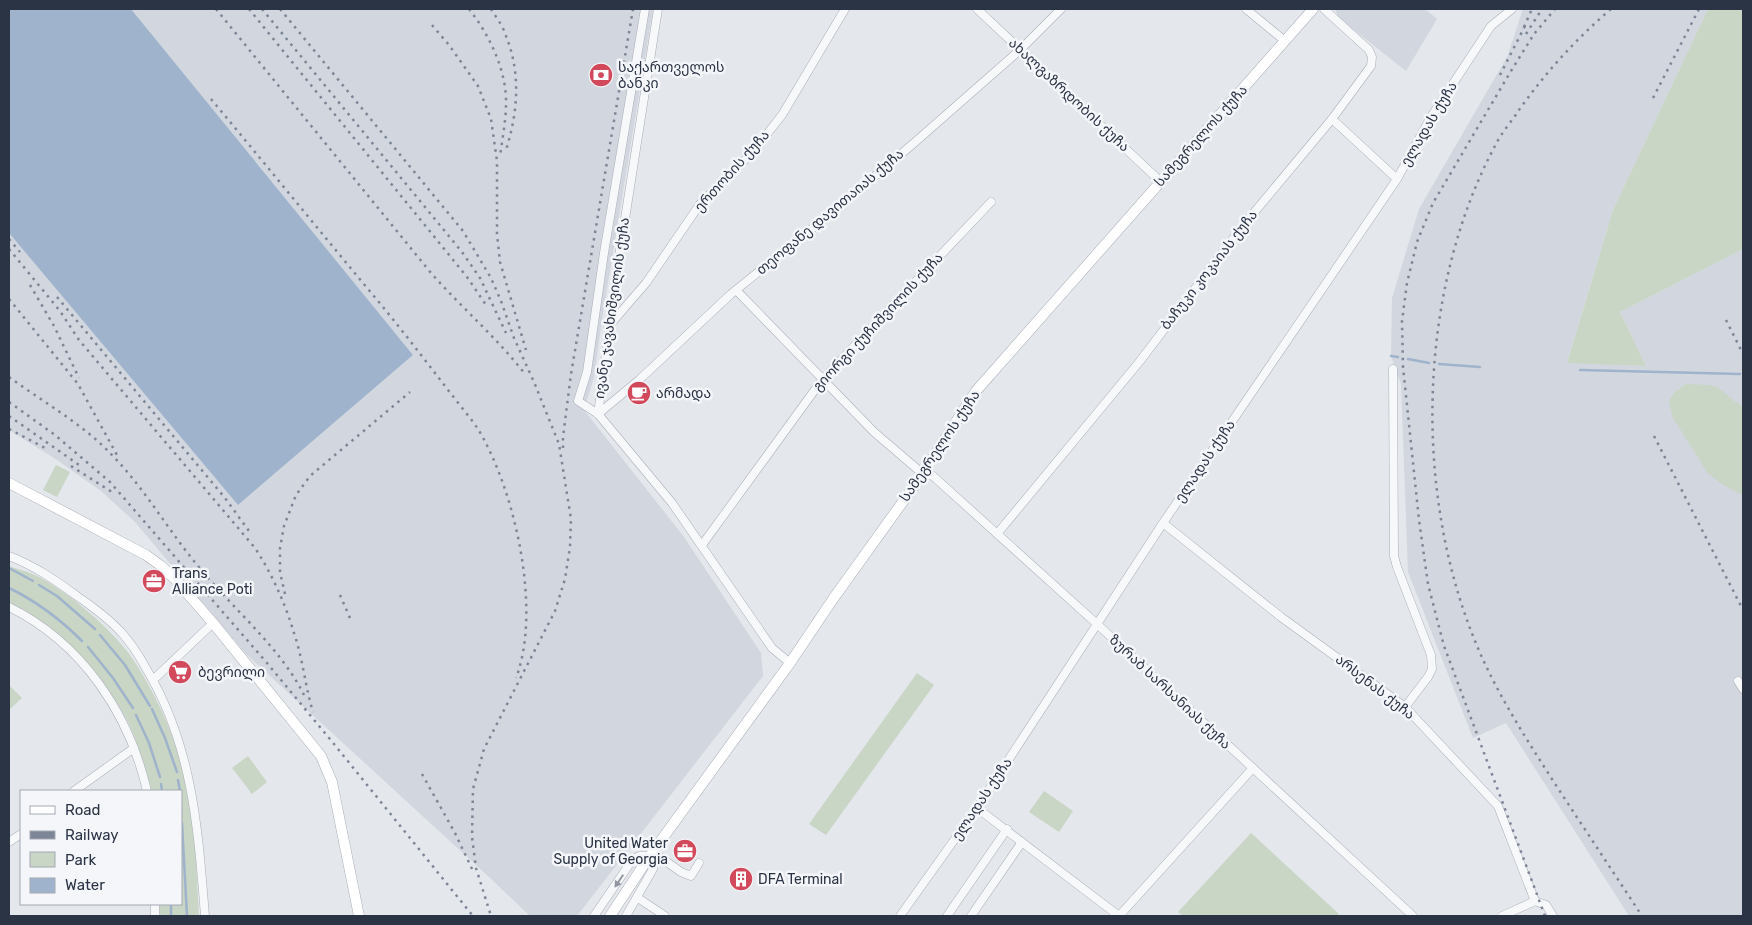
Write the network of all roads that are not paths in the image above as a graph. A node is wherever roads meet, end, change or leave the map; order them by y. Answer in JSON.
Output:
{"nodes":[{"id":1,"x":645,"y":9,"type":"edge"},
{"id":2,"x":658,"y":9,"type":"edge"},
{"id":3,"x":845,"y":9,"type":"edge"},
{"id":4,"x":977,"y":9,"type":"edge"},
{"id":5,"x":1061,"y":9,"type":"edge"},
{"id":6,"x":1246,"y":9,"type":"edge"},
{"id":7,"x":1313,"y":9,"type":"edge"},
{"id":8,"x":1324,"y":9,"type":"edge"},
{"id":9,"x":1512,"y":9,"type":"edge"},
{"id":10,"x":1285,"y":42,"type":"junction"},
{"id":11,"x":1020,"y":50,"type":"junction"},
{"id":12,"x":1332,"y":118,"type":"junction"},
{"id":13,"x":1397,"y":179,"type":"junction"},
{"id":14,"x":1160,"y":182,"type":"junction"},
{"id":15,"x":991,"y":202,"type":"dead end"},
{"id":16,"x":736,"y":290,"type":"junction"},
{"id":17,"x":608,"y":327,"type":"junction"},
{"id":18,"x":1393,"y":368,"type":"dead end"},
{"id":19,"x":822,"y":380,"type":"junction"},
{"id":20,"x":598,"y":414,"type":"junction"},
{"id":21,"x":923,"y":474,"type":"junction"},
{"id":22,"x":9,"y":484,"type":"edge"},
{"id":23,"x":1163,"y":523,"type":"junction"},
{"id":24,"x":997,"y":534,"type":"junction"},
{"id":25,"x":702,"y":545,"type":"junction"},
{"id":26,"x":9,"y":556,"type":"edge"},
{"id":27,"x":9,"y":607,"type":"edge"},
{"id":28,"x":213,"y":623,"type":"junction"},
{"id":29,"x":1096,"y":624,"type":"junction"},
{"id":30,"x":790,"y":663,"type":"junction"},
{"id":31,"x":153,"y":680,"type":"junction"},
{"id":32,"x":1738,"y":681,"type":"dead end"},
{"id":33,"x":1743,"y":689,"type":"edge"},
{"id":34,"x":1405,"y":706,"type":"junction"},
{"id":35,"x":134,"y":748,"type":"junction"},
{"id":36,"x":1253,"y":768,"type":"junction"},
{"id":37,"x":75,"y":790,"type":"edge"},
{"id":38,"x":147,"y":790,"type":"edge"},
{"id":39,"x":977,"y":808,"type":"junction"},
{"id":40,"x":1007,"y":829,"type":"junction"},
{"id":41,"x":20,"y":835,"type":"edge"},
{"id":42,"x":9,"y":842,"type":"edge"},
{"id":43,"x":1022,"y":842,"type":"junction"},
{"id":44,"x":651,"y":854,"type":"junction"},
{"id":45,"x":699,"y":863,"type":"dead end"},
{"id":46,"x":638,"y":898,"type":"junction"},
{"id":47,"x":1536,"y":901,"type":"junction"},
{"id":48,"x":205,"y":916,"type":"edge"},
{"id":49,"x":358,"y":916,"type":"edge"},
{"id":50,"x":594,"y":916,"type":"edge"},
{"id":51,"x":610,"y":916,"type":"edge"},
{"id":52,"x":626,"y":916,"type":"edge"},
{"id":53,"x":665,"y":916,"type":"edge"},
{"id":54,"x":900,"y":916,"type":"edge"},
{"id":55,"x":946,"y":916,"type":"edge"},
{"id":56,"x":971,"y":916,"type":"edge"},
{"id":57,"x":1119,"y":916,"type":"edge"},
{"id":58,"x":1412,"y":916,"type":"edge"},
{"id":59,"x":1502,"y":916,"type":"edge"},
{"id":60,"x":1553,"y":916,"type":"edge"}],
"edges":[{"from":1,"to":20,"type":"street"},
{"from":2,"to":17,"type":"street","name":"ივანე ჯავახიშვილის ქუჩა"},
{"from":3,"to":17,"type":"street","name":"ერთობის ქუჩა"},
{"from":4,"to":11,"type":"street","name":"ახალგაზრდობის ქუჩა"},
{"from":5,"to":11,"type":"street","name":"თეოფანე დავითაიას ქუჩა"},
{"from":6,"to":10,"type":"street"},
{"from":7,"to":10,"type":"main road","name":"სამეგრელოს ქუჩა"},
{"from":8,"to":12,"type":"street","name":"ბაჩუკი კოკაიას ქუჩა"},
{"from":9,"to":13,"type":"street","name":"ელადას ქუჩა"},
{"from":10,"to":14,"type":"main road","name":"სამეგრელოს ქუჩა"},
{"from":11,"to":14,"type":"street","name":"ახალგაზრდობის ქუჩა"},
{"from":11,"to":16,"type":"street","name":"თეოფანე დავითაიას ქუჩა"},
{"from":12,"to":13,"type":"street"},
{"from":12,"to":24,"type":"street","name":"ბაჩუკი კოკაიას ქუჩა"},
{"from":13,"to":23,"type":"street","name":"ელადას ქუჩა"},
{"from":14,"to":21,"type":"main road","name":"სამეგრელოს ქუჩა"},
{"from":15,"to":19,"type":"street","name":"გიორგი ქუჩიშვილის ქუჩა"},
{"from":16,"to":19,"type":"street","name":"ზურაბ სარსანიას ქუჩა"},
{"from":16,"to":20,"type":"street","name":"თეოფანე დავითაიას ქუჩა"},
{"from":17,"to":20,"type":"street","name":"ივანე ჯავახიშვილის ქუჩა"},
{"from":18,"to":34,"type":"street"},
{"from":19,"to":21,"type":"street","name":"ზურაბ სარსანიას ქუჩა"},
{"from":19,"to":25,"type":"street","name":"გიორგი ქუჩიშვილის ქუჩა"},
{"from":20,"to":25,"type":"street","name":"ივანე ჯავახიშვილის ქუჩა"},
{"from":21,"to":24,"type":"street","name":"ზურაბ სარსანიას ქუჩა"},
{"from":21,"to":30,"type":"main road","name":"სამეგრელოს ქუჩა"},
{"from":22,"to":28,"type":"main road"},
{"from":23,"to":29,"type":"street","name":"ელადას ქუჩა"},
{"from":23,"to":34,"type":"street","name":"არსენას ქუჩა"},
{"from":24,"to":29,"type":"street","name":"ზურაბ სარსანიას ქუჩა"},
{"from":25,"to":30,"type":"street","name":"ივანე ჯავახიშვილის ქუჩა"},
{"from":26,"to":31,"type":"street"},
{"from":27,"to":35,"type":"street"},
{"from":28,"to":31,"type":"street"},
{"from":28,"to":49,"type":"main road"},
{"from":29,"to":36,"type":"street","name":"ზურაბ სარსანიას ქუჩა"},
{"from":29,"to":39,"type":"street","name":"ელადას ქუჩა"},
{"from":30,"to":44,"type":"main road","name":"სამეგრელოს ქუჩა"},
{"from":31,"to":48,"type":"street"},
{"from":32,"to":33,"type":"street"},
{"from":34,"to":47,"type":"street","name":"არსენას ქუჩა"},
{"from":35,"to":37,"type":"street"},
{"from":35,"to":38,"type":"street"},
{"from":36,"to":57,"type":"street"},
{"from":36,"to":58,"type":"street","name":"ზურაბ სარსანიას ქუჩა"},
{"from":39,"to":40,"type":"street"},
{"from":39,"to":54,"type":"street","name":"ელადას ქუჩა"},
{"from":40,"to":43,"type":"street"},
{"from":40,"to":55,"type":"street"},
{"from":41,"to":42,"type":"street"},
{"from":43,"to":56,"type":"street"},
{"from":43,"to":57,"type":"street"},
{"from":44,"to":45,"type":"street"},
{"from":44,"to":46,"type":"street"},
{"from":44,"to":50,"type":"street","one_way":true},
{"from":44,"to":51,"type":"main road","name":"სამეგრელოს ქუჩა"},
{"from":46,"to":52,"type":"street"},
{"from":46,"to":53,"type":"street"},
{"from":47,"to":59,"type":"street"},
{"from":47,"to":60,"type":"street","name":"არსენას ქუჩა"}]}
